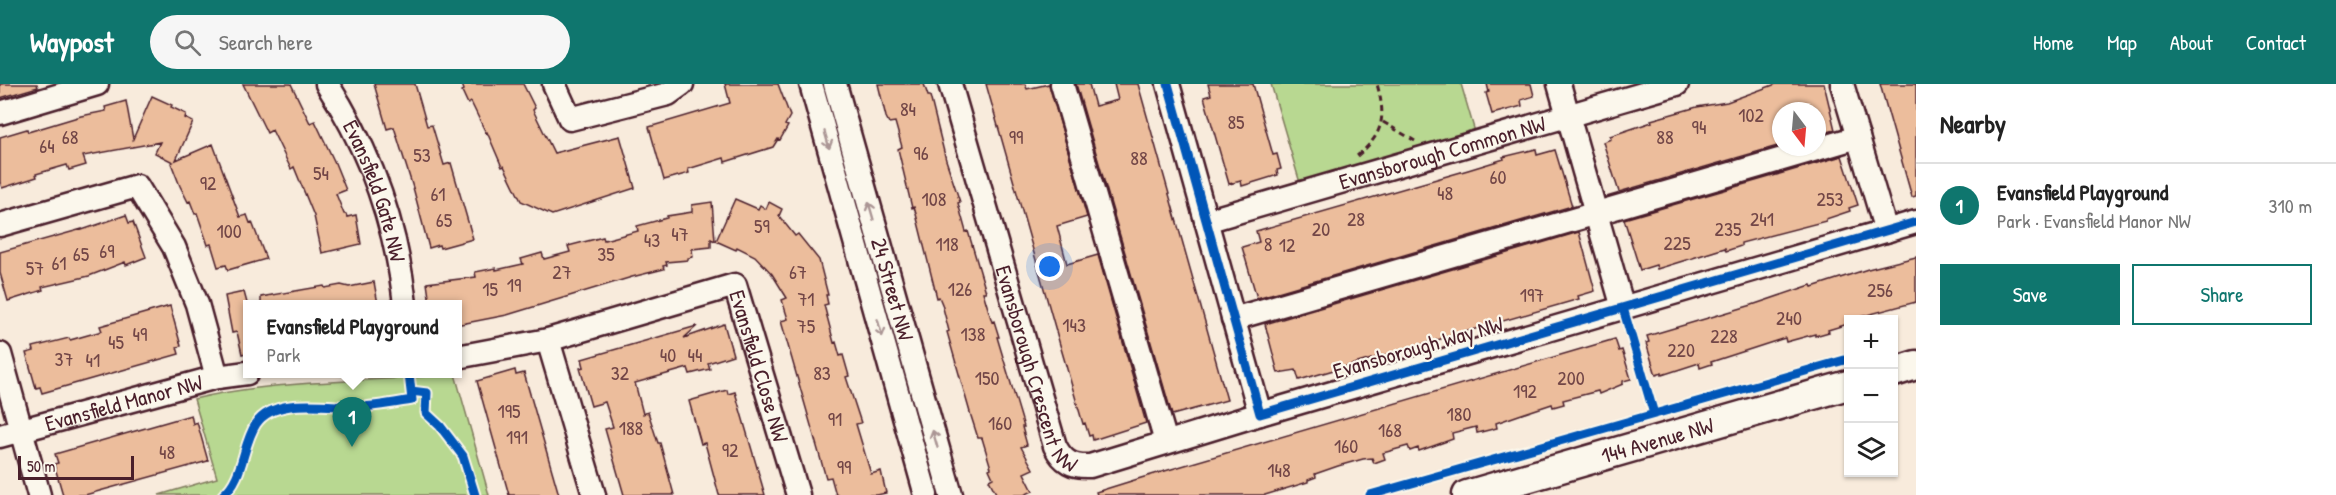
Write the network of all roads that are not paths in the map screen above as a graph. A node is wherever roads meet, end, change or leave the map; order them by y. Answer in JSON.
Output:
{"nodes":[{"id":1,"x":98,"y":84,"type":"edge"},
{"id":2,"x":327,"y":84,"type":"edge"},
{"id":3,"x":554,"y":84,"type":"edge"},
{"id":4,"x":682,"y":84,"type":"edge"},
{"id":5,"x":811,"y":84,"type":"edge"},
{"id":6,"x":835,"y":84,"type":"edge"},
{"id":7,"x":950,"y":84,"type":"edge"},
{"id":8,"x":1062,"y":84,"type":"edge"},
{"id":9,"x":1168,"y":84,"type":"edge"},
{"id":10,"x":1559,"y":84,"type":"edge"},
{"id":11,"x":1677,"y":84,"type":"edge"},
{"id":12,"x":1842,"y":84,"type":"edge"},
{"id":13,"x":0,"y":113,"type":"edge"},
{"id":14,"x":1568,"y":116,"type":"junction"},
{"id":15,"x":1858,"y":137,"type":"junction"},
{"id":16,"x":1595,"y":214,"type":"junction"},
{"id":17,"x":1206,"y":220,"type":"junction"},
{"id":18,"x":1916,"y":222,"type":"edge"},
{"id":19,"x":0,"y":225,"type":"edge"},
{"id":20,"x":1886,"y":231,"type":"junction"},
{"id":21,"x":404,"y":300,"type":"edge"},
{"id":22,"x":1623,"y":308,"type":"junction"},
{"id":23,"x":1233,"y":319,"type":"junction"},
{"id":24,"x":548,"y":340,"type":"junction"},
{"id":25,"x":0,"y":354,"type":"edge"},
{"id":26,"x":462,"y":356,"type":"edge"},
{"id":27,"x":1916,"y":365,"type":"edge"},
{"id":28,"x":1898,"y":370,"type":"edge"},
{"id":29,"x":243,"y":374,"type":"edge"},
{"id":30,"x":218,"y":377,"type":"junction"},
{"id":31,"x":1844,"y":386,"type":"edge"},
{"id":32,"x":1260,"y":414,"type":"junction"},
{"id":33,"x":10,"y":433,"type":"edge"},
{"id":34,"x":1166,"y":442,"type":"junction"},
{"id":35,"x":39,"y":495,"type":"edge"},
{"id":36,"x":594,"y":495,"type":"edge"},
{"id":37,"x":798,"y":495,"type":"edge"},
{"id":38,"x":926,"y":495,"type":"edge"},
{"id":39,"x":951,"y":495,"type":"edge"},
{"id":40,"x":1467,"y":495,"type":"edge"}],
"edges":[{"from":1,"to":13,"type":"street"},
{"from":2,"to":21,"type":"street","name":"Evansfield Gate NW"},
{"from":3,"to":4,"type":"street"},
{"from":5,"to":38,"type":"street","name":"24 Street NW","one_way":true},
{"from":39,"to":6,"type":"street","name":"24 Street NW","one_way":true},
{"from":7,"to":34,"type":"street","name":"Evansborough Crescent NW"},
{"from":8,"to":34,"type":"street"},
{"from":9,"to":17,"type":"street"},
{"from":10,"to":14,"type":"street"},
{"from":11,"to":14,"type":"street","name":"Evansborough Common NW"},
{"from":12,"to":15,"type":"street"},
{"from":14,"to":16,"type":"street"},
{"from":14,"to":17,"type":"street","name":"Evansborough Common NW"},
{"from":15,"to":16,"type":"street"},
{"from":15,"to":20,"type":"street"},
{"from":16,"to":22,"type":"street"},
{"from":16,"to":23,"type":"street"},
{"from":17,"to":23,"type":"street"},
{"from":18,"to":20,"type":"street","name":"Evansborough Way NW"},
{"from":19,"to":30,"type":"street"},
{"from":20,"to":22,"type":"street","name":"Evansborough Way NW"},
{"from":22,"to":32,"type":"street","name":"Evansborough Way NW"},
{"from":23,"to":32,"type":"street"},
{"from":24,"to":26,"type":"street","name":"Evansfield Close NW"},
{"from":24,"to":36,"type":"street"},
{"from":24,"to":37,"type":"street","name":"Evansfield Close NW"},
{"from":25,"to":33,"type":"street"},
{"from":27,"to":28,"type":"main road"},
{"from":29,"to":30,"type":"street","name":"Evansfield Manor NW"},
{"from":30,"to":33,"type":"street","name":"Evansfield Manor NW"},
{"from":31,"to":40,"type":"main road","name":"144 Avenue NW"},
{"from":32,"to":34,"type":"street","name":"Evansborough Crescent NW"},
{"from":33,"to":35,"type":"street"}]}
